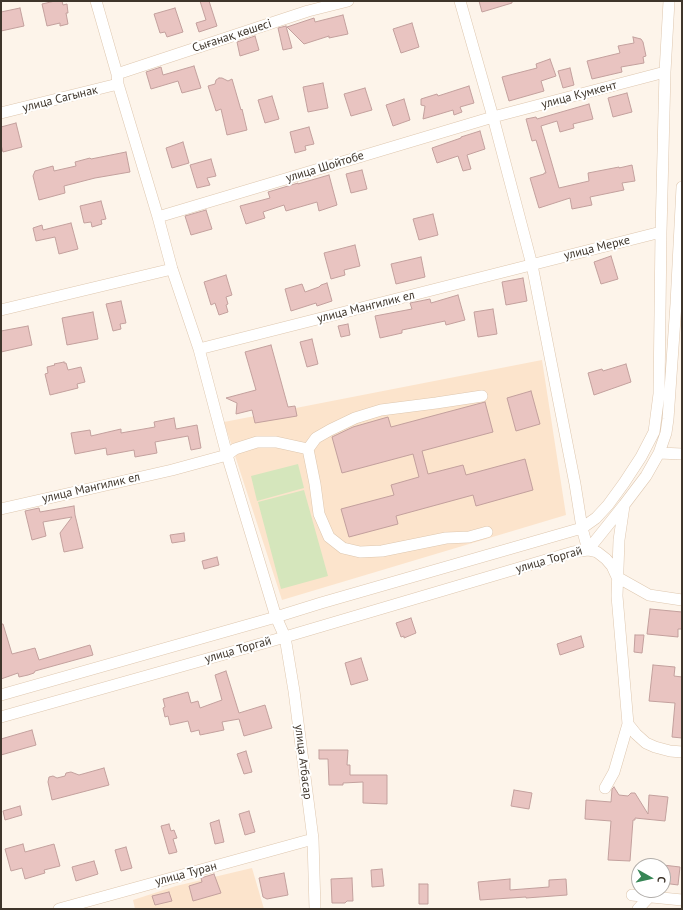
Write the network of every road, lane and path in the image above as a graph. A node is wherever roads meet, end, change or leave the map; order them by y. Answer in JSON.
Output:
{"nodes":[{"id":1,"x":96,"y":1,"type":"edge"},
{"id":2,"x":348,"y":1,"type":"edge"},
{"id":3,"x":460,"y":1,"type":"edge"},
{"id":4,"x":669,"y":1,"type":"edge"},
{"id":5,"x":665,"y":72,"type":"junction"},
{"id":6,"x":117,"y":79,"type":"junction"},
{"id":7,"x":1,"y":113,"type":"edge"},
{"id":8,"x":493,"y":117,"type":"junction"},
{"id":9,"x":682,"y":186,"type":"edge"},
{"id":10,"x":158,"y":217,"type":"junction"},
{"id":11,"x":661,"y":232,"type":"junction"},
{"id":12,"x":532,"y":265,"type":"junction"},
{"id":13,"x":172,"y":269,"type":"junction"},
{"id":14,"x":679,"y":304,"type":"edge"},
{"id":15,"x":1,"y":310,"type":"edge"},
{"id":16,"x":199,"y":349,"type":"junction"},
{"id":17,"x":482,"y":396,"type":"dead end"},
{"id":18,"x":308,"y":449,"type":"junction"},
{"id":19,"x":231,"y":452,"type":"junction"},
{"id":20,"x":659,"y":453,"type":"junction"},
{"id":21,"x":682,"y":454,"type":"edge"},
{"id":22,"x":624,"y":505,"type":"junction"},
{"id":23,"x":1,"y":509,"type":"edge"},
{"id":24,"x":582,"y":528,"type":"junction"},
{"id":25,"x":487,"y":532,"type":"dead end"},
{"id":26,"x":588,"y":550,"type":"junction"},
{"id":27,"x":617,"y":577,"type":"junction"},
{"id":28,"x":682,"y":600,"type":"edge"},
{"id":29,"x":276,"y":617,"type":"junction"},
{"id":30,"x":285,"y":637,"type":"junction"},
{"id":31,"x":1,"y":695,"type":"edge"},
{"id":32,"x":1,"y":717,"type":"edge"},
{"id":33,"x":628,"y":724,"type":"junction"},
{"id":34,"x":682,"y":752,"type":"edge"},
{"id":35,"x":605,"y":788,"type":"dead end"},
{"id":36,"x":313,"y":839,"type":"junction"},
{"id":37,"x":649,"y":898,"type":"edge"},
{"id":38,"x":661,"y":898,"type":"edge"},
{"id":39,"x":682,"y":900,"type":"edge"},
{"id":40,"x":59,"y":909,"type":"edge"},
{"id":41,"x":316,"y":909,"type":"edge"},
{"id":42,"x":638,"y":909,"type":"edge"}],
"edges":[{"from":1,"to":6,"type":"street","name":"улица Атбасар"},
{"from":2,"to":6,"type":"street","name":"Сығанақ көшесі"},
{"from":3,"to":8,"type":"street"},
{"from":4,"to":5,"type":"street"},
{"from":5,"to":8,"type":"street","name":"улица Кумкент"},
{"from":5,"to":11,"type":"street"},
{"from":6,"to":7,"type":"street","name":"улица Сагынак"},
{"from":6,"to":10,"type":"street","name":"улица Атбасар"},
{"from":8,"to":10,"type":"street","name":"улица Шойтобе"},
{"from":8,"to":12,"type":"street"},
{"from":9,"to":14,"type":"street"},
{"from":10,"to":13,"type":"street","name":"улица Атбасар"},
{"from":11,"to":12,"type":"street","name":"улица Мерке"},
{"from":11,"to":24,"type":"street"},
{"from":12,"to":16,"type":"street","name":"улица Мангилик ел"},
{"from":12,"to":24,"type":"street"},
{"from":13,"to":15,"type":"street"},
{"from":13,"to":16,"type":"street","name":"улица Атбасар"},
{"from":14,"to":20,"type":"street"},
{"from":16,"to":19,"type":"street","name":"улица Атбасар"},
{"from":17,"to":18,"type":"street"},
{"from":18,"to":19,"type":"street","name":"улица Мангилик ел"},
{"from":18,"to":25,"type":"street"},
{"from":19,"to":23,"type":"street","name":"улица Мангилик ел"},
{"from":19,"to":29,"type":"street","name":"улица Атбасар"},
{"from":20,"to":21,"type":"street"},
{"from":20,"to":22,"type":"street"},
{"from":22,"to":26,"type":"street"},
{"from":22,"to":27,"type":"street"},
{"from":24,"to":26,"type":"street","name":"улица Торгай"},
{"from":24,"to":29,"type":"street","name":"улица Торгай"},
{"from":26,"to":27,"type":"street"},
{"from":26,"to":30,"type":"street","name":"улица Торгай"},
{"from":27,"to":28,"type":"street"},
{"from":27,"to":33,"type":"street"},
{"from":29,"to":30,"type":"street","name":"улица Атбасар"},
{"from":29,"to":31,"type":"street","name":"улица Торгай"},
{"from":30,"to":32,"type":"street","name":"улица Торгай"},
{"from":30,"to":36,"type":"street","name":"улица Атбасар"},
{"from":33,"to":34,"type":"street"},
{"from":33,"to":35,"type":"street"},
{"from":36,"to":40,"type":"street","name":"улица Туран"},
{"from":36,"to":41,"type":"street","name":"улица Атбасар"},
{"from":37,"to":42,"type":"street"},
{"from":38,"to":39,"type":"street"}]}
